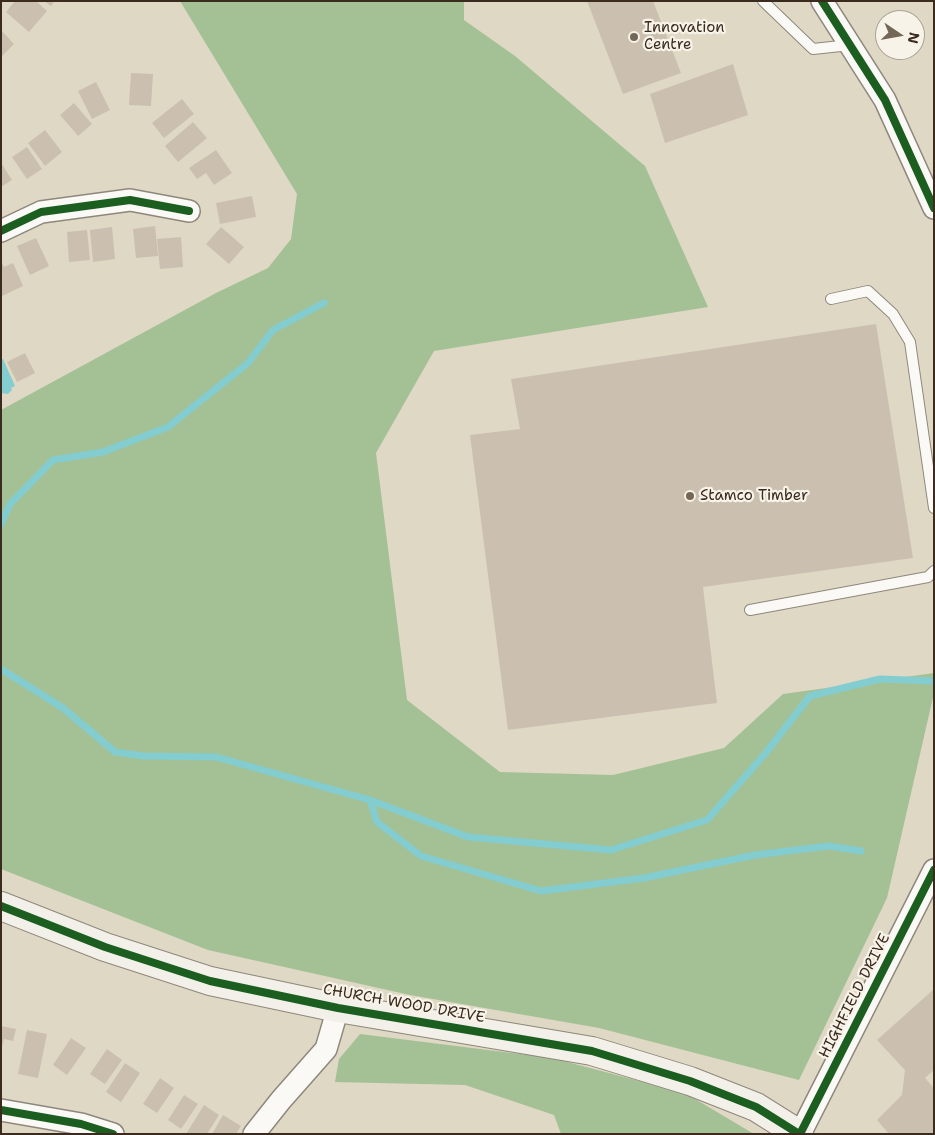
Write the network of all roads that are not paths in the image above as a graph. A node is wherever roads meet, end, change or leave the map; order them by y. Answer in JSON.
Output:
{"nodes":[{"id":1,"x":763,"y":1,"type":"edge"},
{"id":2,"x":822,"y":1,"type":"edge"},
{"id":3,"x":850,"y":45,"type":"junction"},
{"id":4,"x":934,"y":208,"type":"edge"},
{"id":5,"x":189,"y":211,"type":"dead end"},
{"id":6,"x":1,"y":231,"type":"edge"},
{"id":7,"x":831,"y":299,"type":"dead end"},
{"id":8,"x":934,"y":508,"type":"edge"},
{"id":9,"x":934,"y":571,"type":"edge"},
{"id":10,"x":750,"y":610,"type":"dead end"},
{"id":11,"x":934,"y":870,"type":"edge"},
{"id":12,"x":1,"y":906,"type":"edge"},
{"id":13,"x":338,"y":1008,"type":"junction"},
{"id":14,"x":1,"y":1110,"type":"edge"},
{"id":15,"x":113,"y":1134,"type":"edge"},
{"id":16,"x":254,"y":1134,"type":"edge"},
{"id":17,"x":799,"y":1134,"type":"edge"}],
"edges":[{"from":1,"to":3,"type":"lane"},
{"from":2,"to":3,"type":"street"},
{"from":3,"to":4,"type":"street"},
{"from":5,"to":6,"type":"street"},
{"from":7,"to":8,"type":"lane"},
{"from":9,"to":10,"type":"lane"},
{"from":11,"to":17,"type":"street","name":"HIGHFIELD DRIVE"},
{"from":12,"to":13,"type":"street","name":"CHURCH WOOD DRIVE"},
{"from":13,"to":16,"type":"street"},
{"from":13,"to":17,"type":"street","name":"CHURCH WOOD DRIVE"},
{"from":14,"to":15,"type":"street"}]}
